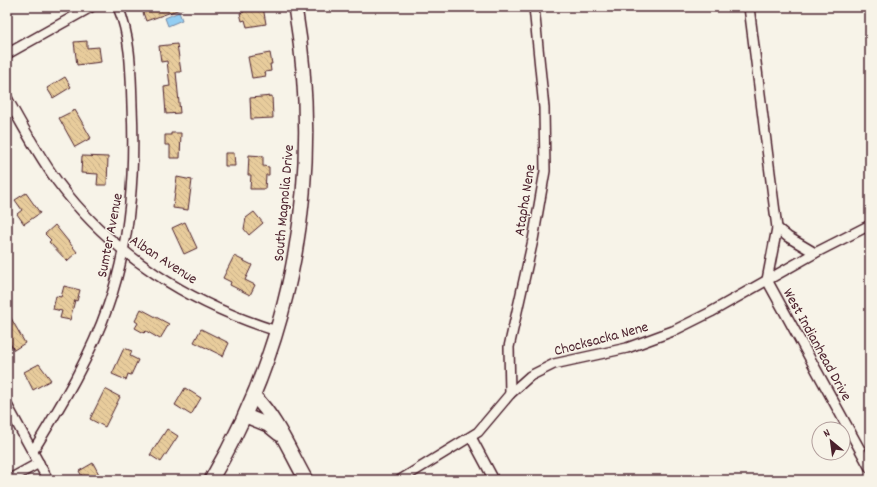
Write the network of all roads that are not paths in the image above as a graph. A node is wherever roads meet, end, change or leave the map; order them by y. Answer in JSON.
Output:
{"nodes":[{"id":1,"x":91,"y":7,"type":"edge"},
{"id":2,"x":118,"y":7,"type":"edge"},
{"id":3,"x":295,"y":7,"type":"edge"},
{"id":4,"x":534,"y":7,"type":"edge"},
{"id":5,"x":749,"y":7,"type":"edge"},
{"id":6,"x":7,"y":54,"type":"edge"},
{"id":7,"x":7,"y":98,"type":"edge"},
{"id":8,"x":870,"y":225,"type":"edge"},
{"id":9,"x":777,"y":228,"type":"junction"},
{"id":10,"x":123,"y":251,"type":"junction"},
{"id":11,"x":815,"y":253,"type":"junction"},
{"id":12,"x":767,"y":280,"type":"junction"},
{"id":13,"x":277,"y":331,"type":"junction"},
{"id":14,"x":510,"y":394,"type":"junction"},
{"id":15,"x":254,"y":396,"type":"junction"},
{"id":16,"x":7,"y":405,"type":"edge"},
{"id":17,"x":246,"y":416,"type":"junction"},
{"id":18,"x":280,"y":434,"type":"junction"},
{"id":19,"x":472,"y":437,"type":"junction"},
{"id":20,"x":33,"y":452,"type":"junction"},
{"id":21,"x":39,"y":463,"type":"junction"},
{"id":22,"x":870,"y":468,"type":"edge"},
{"id":23,"x":8,"y":480,"type":"edge"},
{"id":24,"x":48,"y":480,"type":"edge"},
{"id":25,"x":211,"y":480,"type":"edge"},
{"id":26,"x":306,"y":480,"type":"edge"},
{"id":27,"x":400,"y":480,"type":"edge"},
{"id":28,"x":494,"y":480,"type":"edge"}],
"edges":[{"from":1,"to":6,"type":"street"},
{"from":2,"to":10,"type":"street","name":"Sumter Avenue"},
{"from":3,"to":13,"type":"main road","name":"South Magnolia Drive"},
{"from":4,"to":14,"type":"street","name":"Atapha Nene"},
{"from":5,"to":9,"type":"street","name":"West Indianhead Drive"},
{"from":7,"to":10,"type":"street","name":"Alban Avenue"},
{"from":8,"to":11,"type":"street","name":"Chocksacka Nene"},
{"from":9,"to":11,"type":"street"},
{"from":9,"to":12,"type":"street","name":"West Indianhead Drive"},
{"from":10,"to":13,"type":"street","name":"Alban Avenue"},
{"from":10,"to":20,"type":"street","name":"Sumter Avenue"},
{"from":11,"to":12,"type":"street","name":"Chocksacka Nene"},
{"from":12,"to":14,"type":"street","name":"Chocksacka Nene"},
{"from":12,"to":22,"type":"street","name":"West Indianhead Drive"},
{"from":13,"to":15,"type":"main road","name":"South Magnolia Drive"},
{"from":14,"to":19,"type":"street","name":"Chocksacka Nene"},
{"from":15,"to":17,"type":"main road","name":"South Magnolia Drive"},
{"from":15,"to":18,"type":"main road"},
{"from":16,"to":20,"type":"street"},
{"from":17,"to":18,"type":"main road"},
{"from":17,"to":25,"type":"main road","name":"South Magnolia Drive"},
{"from":18,"to":26,"type":"main road"},
{"from":19,"to":27,"type":"street","name":"Chocksacka Nene"},
{"from":19,"to":28,"type":"street"},
{"from":20,"to":21,"type":"street"},
{"from":21,"to":23,"type":"street"},
{"from":21,"to":24,"type":"street"}]}
